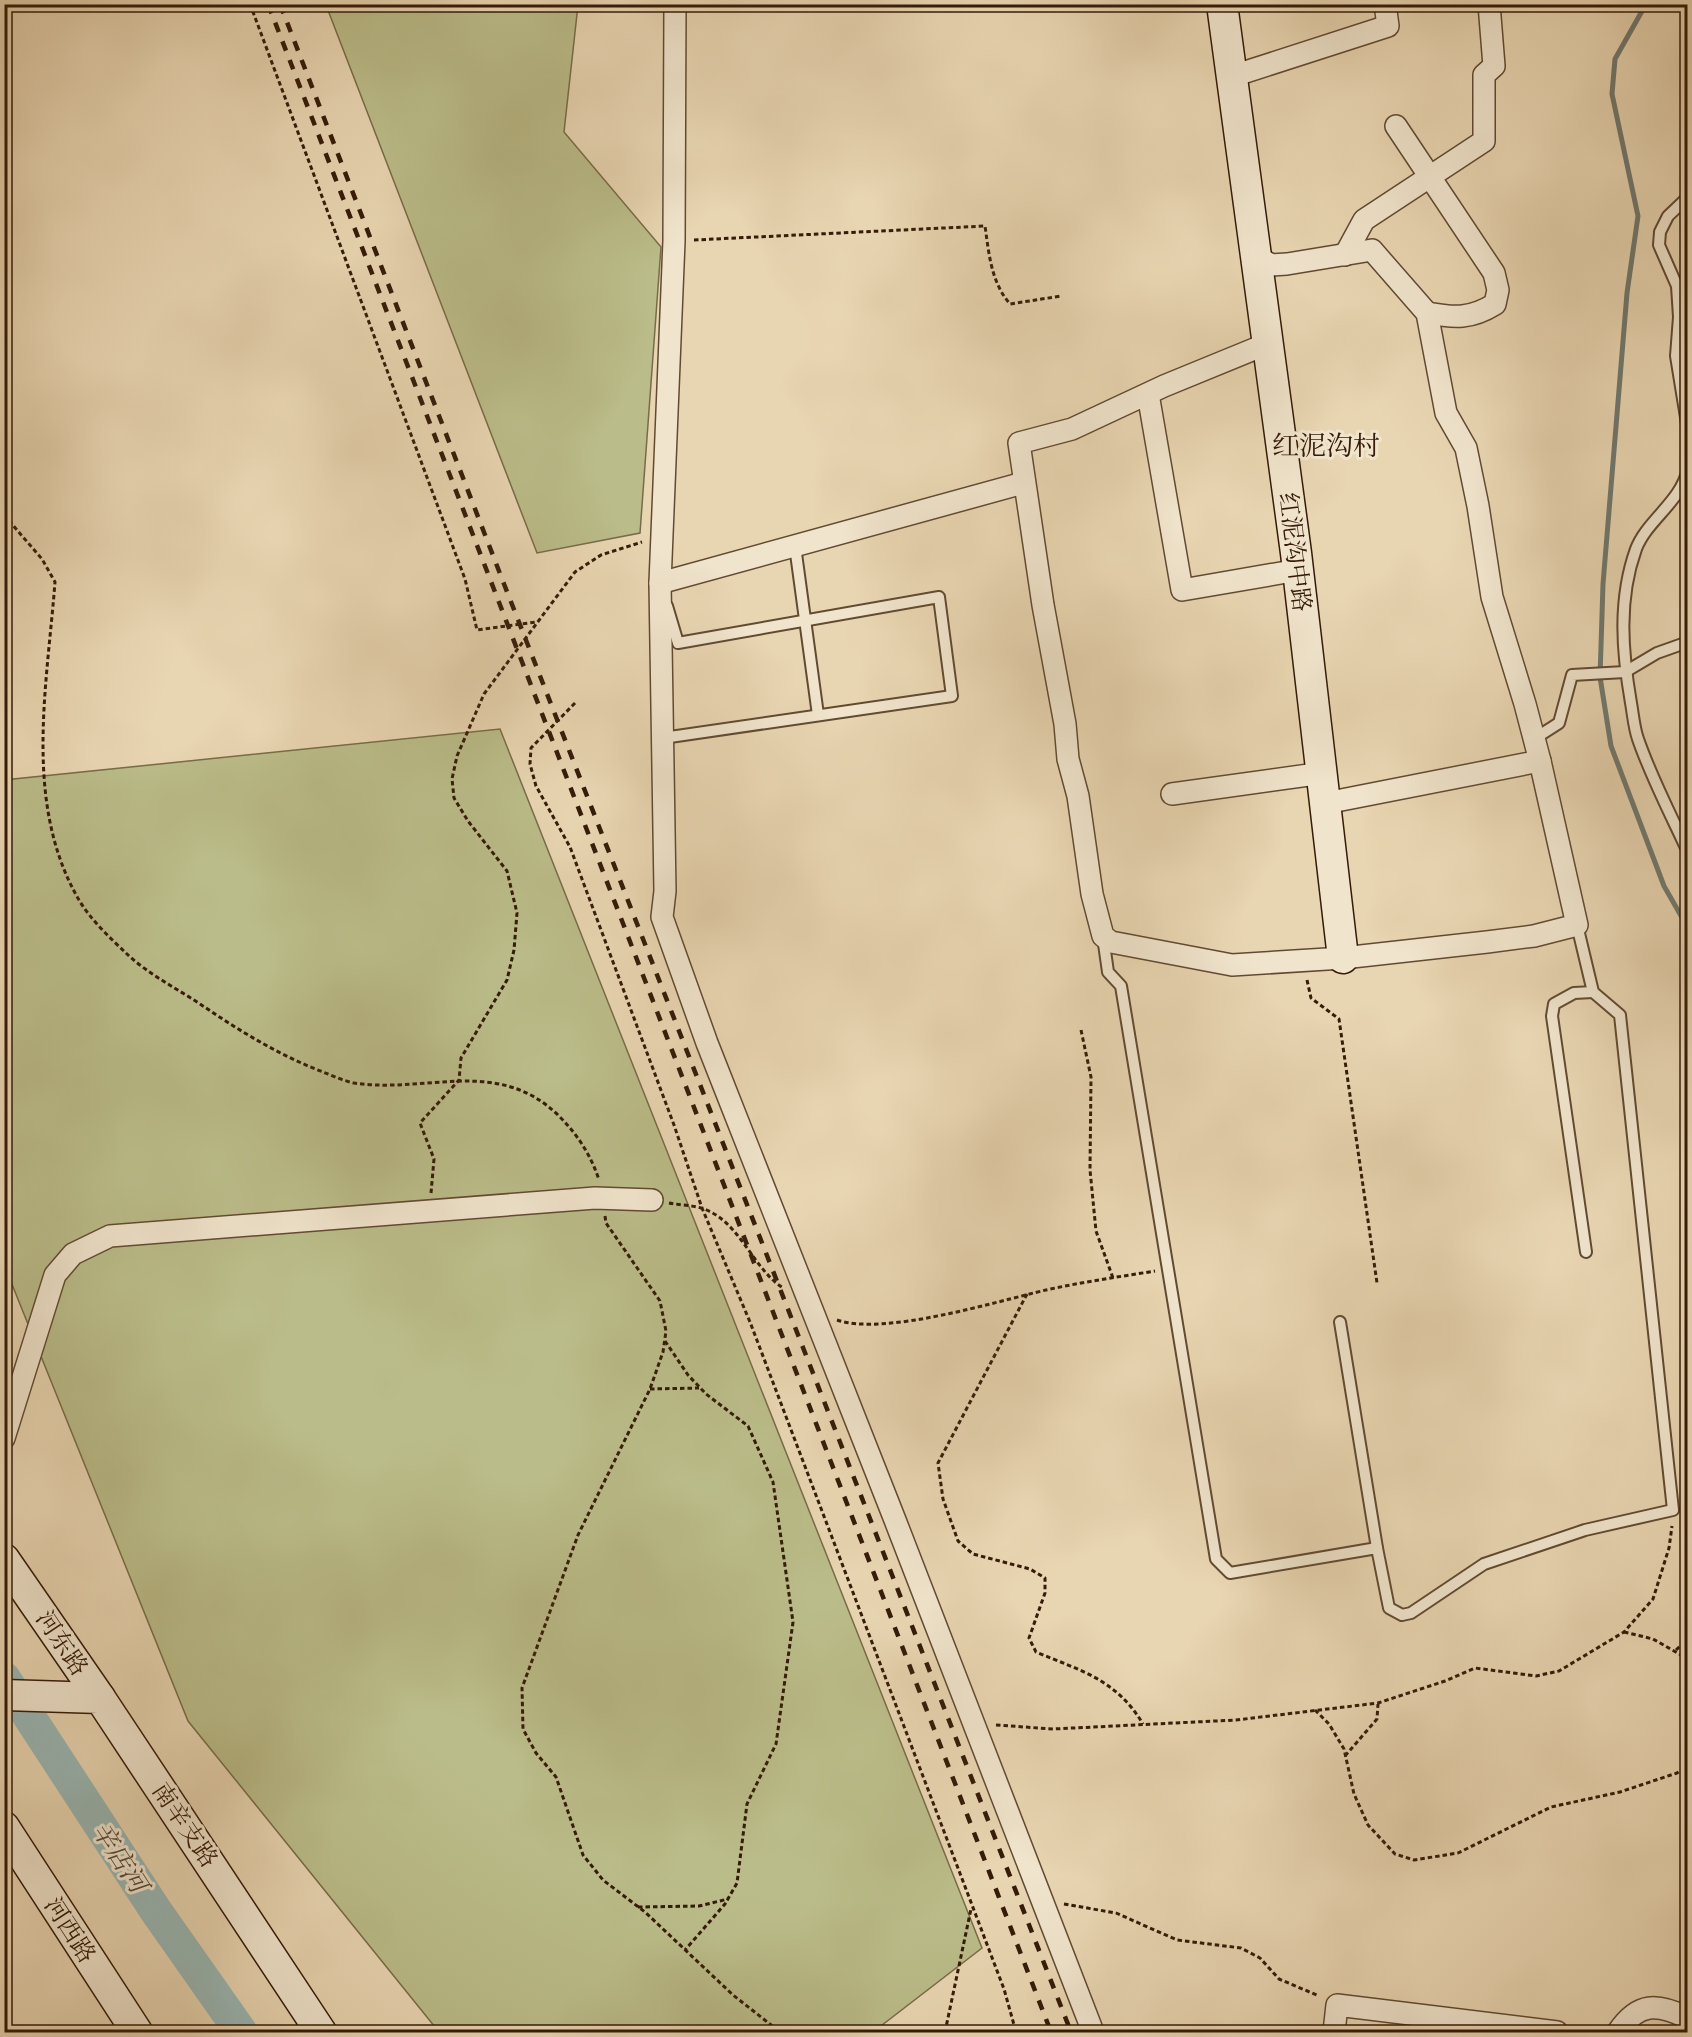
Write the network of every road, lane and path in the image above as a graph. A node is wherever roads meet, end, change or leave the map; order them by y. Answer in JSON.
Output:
{"nodes":[{"id":1,"x":250,"y":4,"type":"edge"},
{"id":2,"x":675,"y":4,"type":"edge"},
{"id":3,"x":1222,"y":4,"type":"edge"},
{"id":4,"x":1385,"y":4,"type":"edge"},
{"id":5,"x":1489,"y":4,"type":"edge"},
{"id":6,"x":1233,"y":76,"type":"junction"},
{"id":7,"x":1396,"y":126,"type":"dead end"},
{"id":8,"x":1429,"y":177,"type":"junction"},
{"id":9,"x":1688,"y":197,"type":"edge"},
{"id":10,"x":674,"y":241,"type":"junction"},
{"id":11,"x":1345,"y":255,"type":"junction"},
{"id":12,"x":1258,"y":257,"type":"junction"},
{"id":13,"x":1061,"y":296,"type":"dead end"},
{"id":14,"x":1427,"y":313,"type":"junction"},
{"id":15,"x":1269,"y":343,"type":"junction"},
{"id":16,"x":1148,"y":394,"type":"junction"},
{"id":17,"x":1688,"y":430,"type":"edge"},
{"id":18,"x":1688,"y":469,"type":"edge"},
{"id":19,"x":1023,"y":483,"type":"junction"},
{"id":20,"x":4,"y":514,"type":"edge"},
{"id":21,"x":664,"y":519,"type":"junction"},
{"id":22,"x":795,"y":546,"type":"junction"},
{"id":23,"x":1298,"y":570,"type":"junction"},
{"id":24,"x":660,"y":583,"type":"junction"},
{"id":25,"x":805,"y":621,"type":"junction"},
{"id":26,"x":537,"y":622,"type":"junction"},
{"id":27,"x":1688,"y":642,"type":"edge"},
{"id":28,"x":1625,"y":672,"type":"junction"},
{"id":29,"x":575,"y":703,"type":"dead end"},
{"id":30,"x":818,"y":715,"type":"junction"},
{"id":31,"x":663,"y":738,"type":"junction"},
{"id":32,"x":1534,"y":739,"type":"junction"},
{"id":33,"x":1540,"y":761,"type":"junction"},
{"id":34,"x":1323,"y":772,"type":"junction"},
{"id":35,"x":1172,"y":794,"type":"dead end"},
{"id":36,"x":1326,"y":803,"type":"junction"},
{"id":37,"x":1688,"y":852,"type":"edge"},
{"id":38,"x":1577,"y":925,"type":"junction"},
{"id":39,"x":1103,"y":936,"type":"junction"},
{"id":40,"x":1343,"y":958,"type":"junction"},
{"id":41,"x":1313,"y":959,"type":"junction"},
{"id":42,"x":1593,"y":992,"type":"junction"},
{"id":43,"x":1081,"y":1030,"type":"dead end"},
{"id":44,"x":459,"y":1080,"type":"junction"},
{"id":45,"x":603,"y":1198,"type":"junction"},
{"id":46,"x":652,"y":1200,"type":"joint"},
{"id":47,"x":702,"y":1208,"type":"junction"},
{"id":48,"x":430,"y":1210,"type":"junction"},
{"id":49,"x":1586,"y":1252,"type":"dead end"},
{"id":50,"x":1168,"y":1269,"type":"junction"},
{"id":51,"x":1113,"y":1278,"type":"junction"},
{"id":52,"x":1377,"y":1283,"type":"dead end"},
{"id":53,"x":1028,"y":1294,"type":"junction"},
{"id":54,"x":813,"y":1308,"type":"junction"},
{"id":55,"x":1340,"y":1322,"type":"dead end"},
{"id":56,"x":665,"y":1341,"type":"junction"},
{"id":57,"x":700,"y":1388,"type":"junction"},
{"id":58,"x":650,"y":1389,"type":"junction"},
{"id":59,"x":4,"y":1438,"type":"edge"},
{"id":60,"x":1672,"y":1526,"type":"dead end"},
{"id":61,"x":1377,"y":1548,"type":"junction"},
{"id":62,"x":4,"y":1559,"type":"edge"},
{"id":63,"x":1624,"y":1632,"type":"junction"},
{"id":64,"x":1688,"y":1639,"type":"edge"},
{"id":65,"x":1676,"y":1650,"type":"junction"},
{"id":66,"x":1688,"y":1659,"type":"edge"},
{"id":67,"x":4,"y":1695,"type":"edge"},
{"id":68,"x":100,"y":1698,"type":"junction"},
{"id":69,"x":1378,"y":1703,"type":"junction"},
{"id":70,"x":1315,"y":1710,"type":"junction"},
{"id":71,"x":973,"y":1723,"type":"junction"},
{"id":72,"x":1143,"y":1724,"type":"junction"},
{"id":73,"x":1346,"y":1756,"type":"junction"},
{"id":74,"x":1688,"y":1766,"type":"edge"},
{"id":75,"x":4,"y":1827,"type":"edge"},
{"id":76,"x":728,"y":1899,"type":"junction"},
{"id":77,"x":1042,"y":1901,"type":"junction"},
{"id":78,"x":638,"y":1907,"type":"junction"},
{"id":79,"x":971,"y":1907,"type":"junction"},
{"id":80,"x":685,"y":1950,"type":"junction"},
{"id":81,"x":1337,"y":2005,"type":"junction"},
{"id":82,"x":1688,"y":2018,"type":"edge"},
{"id":83,"x":136,"y":2032,"type":"edge"},
{"id":84,"x":321,"y":2032,"type":"edge"},
{"id":85,"x":780,"y":2032,"type":"edge"},
{"id":86,"x":945,"y":2032,"type":"edge"},
{"id":87,"x":1016,"y":2032,"type":"edge"},
{"id":88,"x":1093,"y":2032,"type":"edge"},
{"id":89,"x":1334,"y":2032,"type":"edge"},
{"id":90,"x":1557,"y":2032,"type":"edge"},
{"id":91,"x":1618,"y":2032,"type":"edge"}],
"edges":[{"from":1,"to":26,"type":"path"},
{"from":2,"to":10,"type":"street"},
{"from":3,"to":6,"type":"street","name":"红泥沟中路"},
{"from":4,"to":6,"type":"street"},
{"from":5,"to":8,"type":"street"},
{"from":6,"to":12,"type":"street","name":"红泥沟中路"},
{"from":7,"to":8,"type":"street"},
{"from":8,"to":11,"type":"street"},
{"from":8,"to":14,"type":"street"},
{"from":9,"to":17,"type":"lane"},
{"from":10,"to":13,"type":"path"},
{"from":10,"to":21,"type":"street"},
{"from":11,"to":12,"type":"street"},
{"from":11,"to":14,"type":"street"},
{"from":12,"to":15,"type":"street","name":"红泥沟中路"},
{"from":14,"to":32,"type":"street"},
{"from":15,"to":16,"type":"street"},
{"from":15,"to":23,"type":"street","name":"红泥沟中路"},
{"from":16,"to":19,"type":"street"},
{"from":16,"to":23,"type":"street"},
{"from":18,"to":28,"type":"lane"},
{"from":19,"to":22,"type":"street"},
{"from":19,"to":39,"type":"street"},
{"from":20,"to":44,"type":"path"},
{"from":21,"to":24,"type":"street"},
{"from":21,"to":26,"type":"path"},
{"from":22,"to":24,"type":"street"},
{"from":22,"to":25,"type":"lane"},
{"from":23,"to":34,"type":"street","name":"红泥沟中路"},
{"from":24,"to":25,"type":"lane"},
{"from":24,"to":31,"type":"street"},
{"from":25,"to":30,"type":"lane"},
{"from":25,"to":30,"type":"lane"},
{"from":26,"to":44,"type":"path"},
{"from":27,"to":28,"type":"lane"},
{"from":28,"to":32,"type":"lane"},
{"from":28,"to":37,"type":"lane"},
{"from":29,"to":47,"type":"path"},
{"from":30,"to":31,"type":"lane"},
{"from":31,"to":54,"type":"street"},
{"from":32,"to":33,"type":"street"},
{"from":33,"to":36,"type":"street"},
{"from":33,"to":38,"type":"street"},
{"from":34,"to":35,"type":"street"},
{"from":34,"to":36,"type":"street","name":"红泥沟中路"},
{"from":36,"to":40,"type":"street","name":"红泥沟中路"},
{"from":38,"to":40,"type":"street"},
{"from":38,"to":42,"type":"lane"},
{"from":39,"to":41,"type":"street"},
{"from":39,"to":50,"type":"lane"},
{"from":40,"to":41,"type":"street"},
{"from":41,"to":52,"type":"path"},
{"from":42,"to":49,"type":"lane"},
{"from":42,"to":61,"type":"lane"},
{"from":43,"to":51,"type":"path"},
{"from":44,"to":45,"type":"path"},
{"from":44,"to":48,"type":"path"},
{"from":45,"to":46,"type":"street"},
{"from":45,"to":48,"type":"street"},
{"from":45,"to":56,"type":"path"},
{"from":46,"to":47,"type":"path"},
{"from":47,"to":54,"type":"path"},
{"from":47,"to":79,"type":"path"},
{"from":48,"to":59,"type":"street"},
{"from":50,"to":51,"type":"path"},
{"from":50,"to":61,"type":"lane"},
{"from":51,"to":53,"type":"path"},
{"from":53,"to":54,"type":"path"},
{"from":53,"to":72,"type":"path"},
{"from":54,"to":71,"type":"street"},
{"from":55,"to":61,"type":"lane"},
{"from":56,"to":57,"type":"path"},
{"from":56,"to":58,"type":"path"},
{"from":57,"to":58,"type":"path"},
{"from":57,"to":76,"type":"path"},
{"from":58,"to":78,"type":"path"},
{"from":60,"to":63,"type":"path"},
{"from":62,"to":68,"type":"street","name":"河东路"},
{"from":63,"to":65,"type":"path"},
{"from":63,"to":69,"type":"path"},
{"from":64,"to":65,"type":"path"},
{"from":65,"to":66,"type":"path"},
{"from":67,"to":68,"type":"street"},
{"from":68,"to":84,"type":"street","name":"南辛支路"},
{"from":69,"to":70,"type":"path"},
{"from":69,"to":73,"type":"path"},
{"from":70,"to":72,"type":"path"},
{"from":70,"to":73,"type":"path"},
{"from":71,"to":72,"type":"path"},
{"from":71,"to":77,"type":"street"},
{"from":73,"to":74,"type":"path"},
{"from":75,"to":83,"type":"street","name":"河西路"},
{"from":76,"to":78,"type":"path"},
{"from":76,"to":80,"type":"path"},
{"from":77,"to":81,"type":"path"},
{"from":77,"to":88,"type":"street"},
{"from":78,"to":80,"type":"path"},
{"from":79,"to":86,"type":"path"},
{"from":79,"to":87,"type":"path"},
{"from":80,"to":85,"type":"path"},
{"from":81,"to":89,"type":"street"},
{"from":81,"to":90,"type":"street"},
{"from":82,"to":91,"type":"street"}]}
